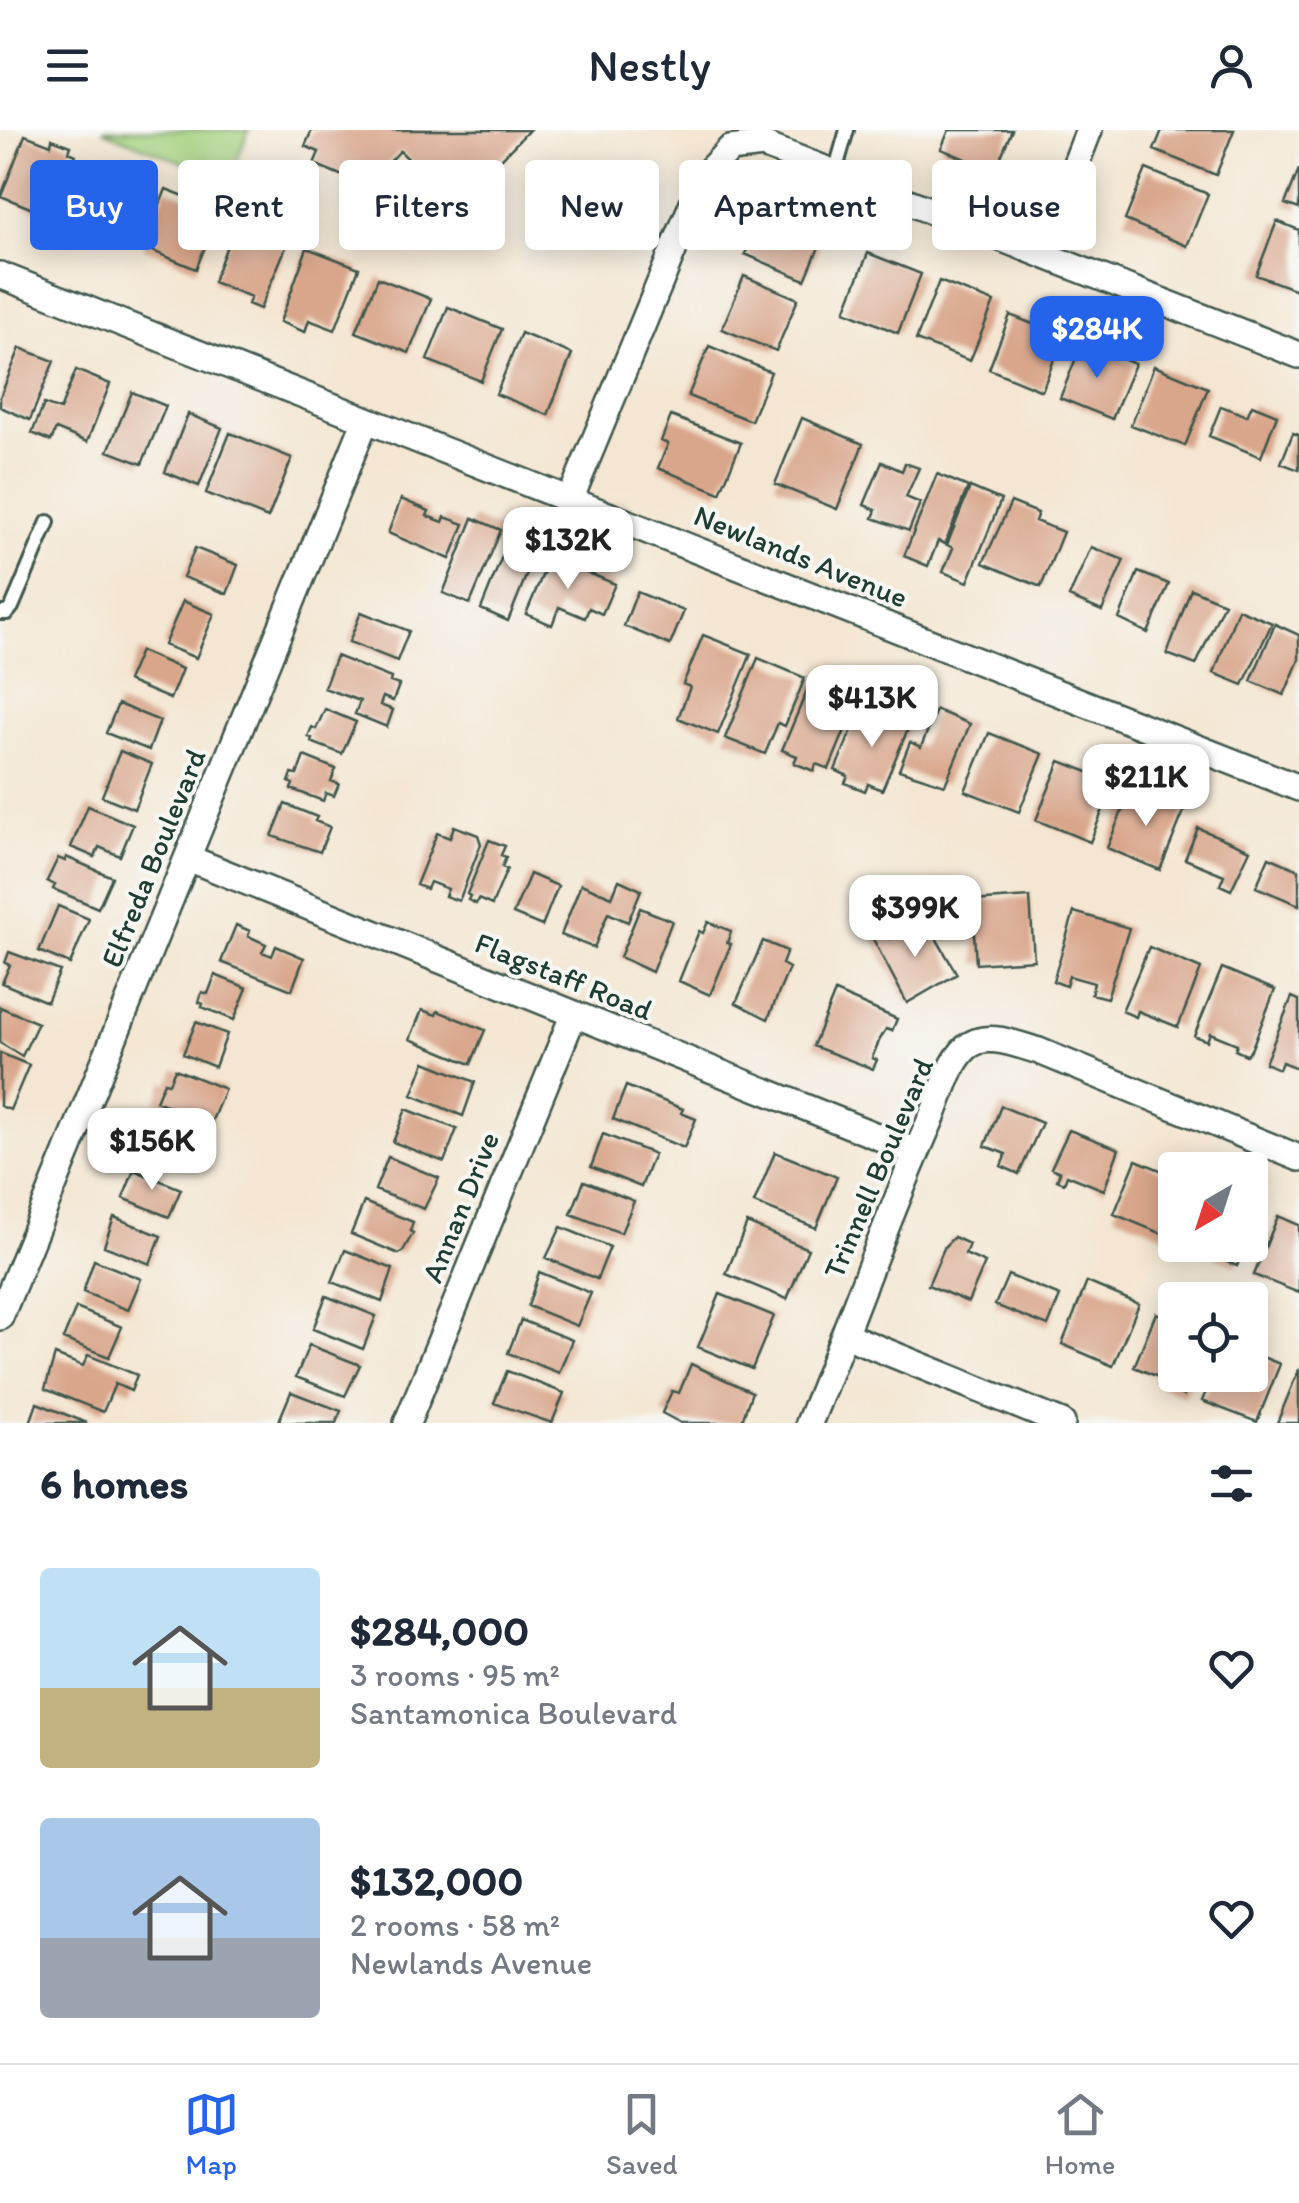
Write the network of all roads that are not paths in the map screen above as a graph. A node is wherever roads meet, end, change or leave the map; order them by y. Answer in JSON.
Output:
{"nodes":[{"id":1,"x":847,"y":130,"type":"edge"},
{"id":2,"x":1089,"y":130,"type":"edge"},
{"id":3,"x":719,"y":160,"type":"edge"},
{"id":4,"x":802,"y":160,"type":"edge"},
{"id":5,"x":838,"y":160,"type":"edge"},
{"id":6,"x":912,"y":203,"type":"edge"},
{"id":7,"x":679,"y":236,"type":"edge"},
{"id":8,"x":1041,"y":253,"type":"junction"},
{"id":9,"x":0,"y":276,"type":"edge"},
{"id":10,"x":1299,"y":355,"type":"edge"},
{"id":11,"x":366,"y":422,"type":"junction"},
{"id":12,"x":570,"y":500,"type":"junction"},
{"id":13,"x":48,"y":522,"type":"dead end"},
{"id":14,"x":0,"y":613,"type":"edge"},
{"id":15,"x":1299,"y":788,"type":"edge"},
{"id":16,"x":188,"y":858,"type":"junction"},
{"id":17,"x":573,"y":1016,"type":"junction"},
{"id":18,"x":916,"y":1152,"type":"junction"},
{"id":19,"x":1299,"y":1158,"type":"edge"},
{"id":20,"x":0,"y":1317,"type":"edge"},
{"id":21,"x":845,"y":1335,"type":"junction"},
{"id":22,"x":407,"y":1423,"type":"edge"},
{"id":23,"x":809,"y":1423,"type":"edge"},
{"id":24,"x":1062,"y":1423,"type":"edge"}],
"edges":[{"from":1,"to":5,"type":"lane"},
{"from":2,"to":8,"type":"street"},
{"from":3,"to":4,"type":"street"},
{"from":6,"to":8,"type":"street"},
{"from":7,"to":12,"type":"street"},
{"from":8,"to":10,"type":"street"},
{"from":9,"to":11,"type":"street","name":"Newlands Avenue"},
{"from":11,"to":12,"type":"street","name":"Newlands Avenue"},
{"from":11,"to":16,"type":"street","name":"Elfreda Boulevard"},
{"from":12,"to":15,"type":"street","name":"Newlands Avenue"},
{"from":13,"to":14,"type":"lane"},
{"from":16,"to":17,"type":"street","name":"Flagstaff Road"},
{"from":16,"to":20,"type":"street","name":"Elfreda Boulevard"},
{"from":17,"to":18,"type":"street","name":"Flagstaff Road"},
{"from":17,"to":22,"type":"street","name":"Annan Drive"},
{"from":18,"to":19,"type":"street","name":"Trinnell Boulevard"},
{"from":18,"to":21,"type":"street","name":"Trinnell Boulevard"},
{"from":21,"to":23,"type":"street","name":"Trinnell Boulevard"},
{"from":21,"to":24,"type":"street"}]}
